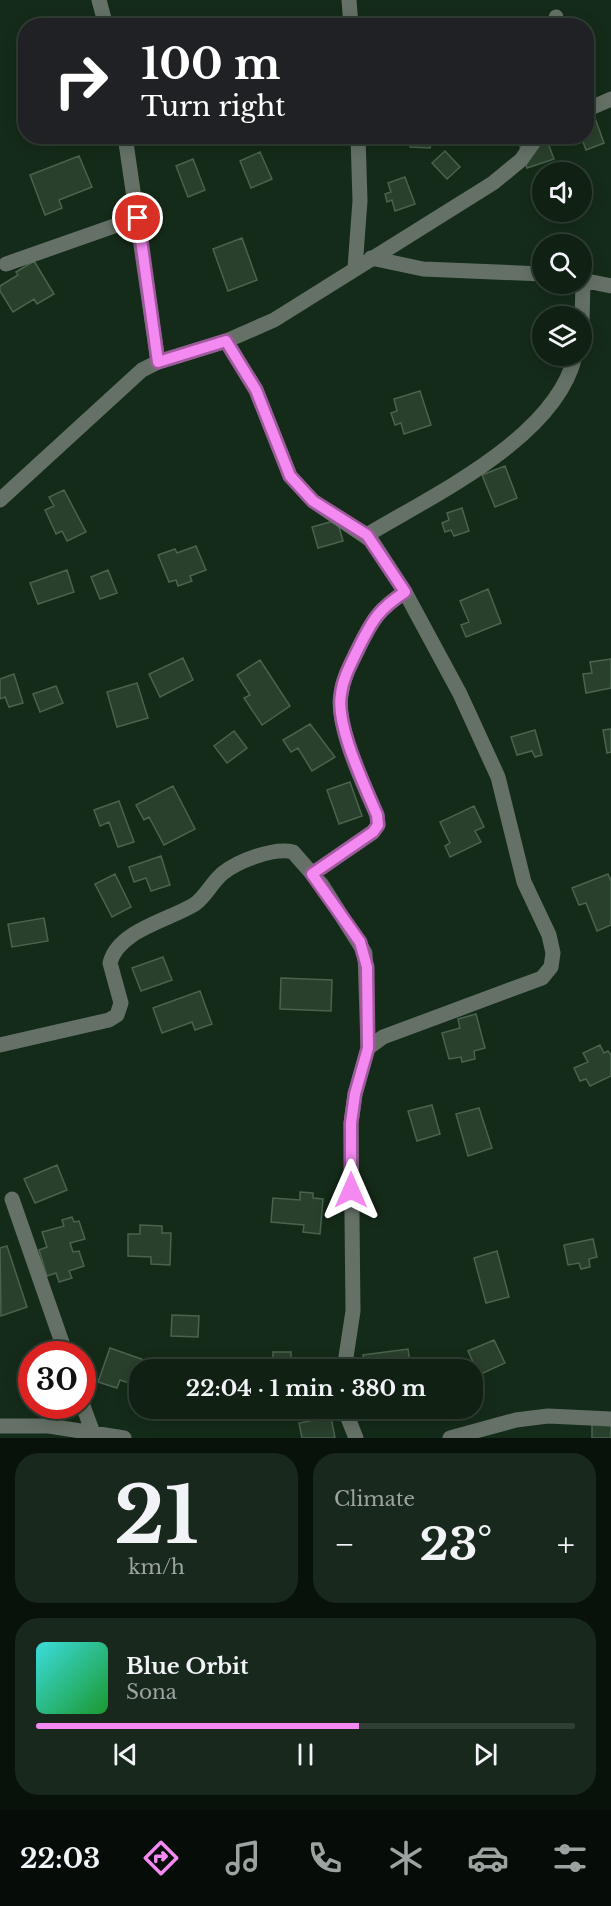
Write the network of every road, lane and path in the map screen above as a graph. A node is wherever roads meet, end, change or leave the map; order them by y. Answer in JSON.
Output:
{"nodes":[{"id":1,"x":99,"y":0,"type":"edge"},
{"id":2,"x":349,"y":0,"type":"edge"},
{"id":3,"x":104,"y":18,"type":"edge"},
{"id":4,"x":350,"y":18,"type":"edge"},
{"id":5,"x":611,"y":99,"type":"edge"},
{"id":6,"x":594,"y":106,"type":"edge"},
{"id":7,"x":126,"y":144,"type":"edge"},
{"id":8,"x":358,"y":144,"type":"edge"},
{"id":9,"x":532,"y":144,"type":"edge"},
{"id":10,"x":138,"y":218,"type":"junction"},
{"id":11,"x":371,"y":258,"type":"junction"},
{"id":12,"x":6,"y":264,"type":"dead end"},
{"id":13,"x":355,"y":268,"type":"junction"},
{"id":14,"x":532,"y":274,"type":"edge"},
{"id":15,"x":592,"y":283,"type":"edge"},
{"id":16,"x":611,"y":286,"type":"edge"},
{"id":17,"x":226,"y":341,"type":"junction"},
{"id":18,"x":158,"y":362,"type":"junction"},
{"id":19,"x":569,"y":366,"type":"edge"},
{"id":20,"x":0,"y":501,"type":"edge"},
{"id":21,"x":367,"y":535,"type":"junction"},
{"id":22,"x":405,"y":592,"type":"junction"},
{"id":23,"x":312,"y":874,"type":"junction"},
{"id":24,"x":0,"y":1045,"type":"edge"},
{"id":25,"x":368,"y":1048,"type":"junction"},
{"id":26,"x":12,"y":1199,"type":"dead end"},
{"id":27,"x":61,"y":1341,"type":"edge"},
{"id":28,"x":346,"y":1359,"type":"edge"},
{"id":29,"x":88,"y":1419,"type":"edge"},
{"id":30,"x":348,"y":1419,"type":"edge"},
{"id":31,"x":611,"y":1419,"type":"edge"},
{"id":32,"x":0,"y":1426,"type":"edge"},
{"id":33,"x":93,"y":1433,"type":"junction"},
{"id":34,"x":123,"y":1438,"type":"edge"},
{"id":35,"x":356,"y":1438,"type":"edge"},
{"id":36,"x":450,"y":1438,"type":"edge"}],
"edges":[{"from":1,"to":3,"type":"street"},
{"from":2,"to":4,"type":"street"},
{"from":5,"to":6,"type":"street"},
{"from":7,"to":10,"type":"street"},
{"from":8,"to":13,"type":"street"},
{"from":9,"to":11,"type":"street"},
{"from":10,"to":12,"type":"street"},
{"from":10,"to":18,"type":"street"},
{"from":11,"to":13,"type":"street"},
{"from":11,"to":14,"type":"street"},
{"from":13,"to":17,"type":"street"},
{"from":15,"to":16,"type":"street"},
{"from":17,"to":18,"type":"street"},
{"from":17,"to":21,"type":"street"},
{"from":18,"to":20,"type":"street"},
{"from":19,"to":21,"type":"street"},
{"from":21,"to":22,"type":"street"},
{"from":22,"to":23,"type":"street"},
{"from":22,"to":25,"type":"street"},
{"from":23,"to":24,"type":"street"},
{"from":23,"to":25,"type":"street"},
{"from":25,"to":28,"type":"street"},
{"from":26,"to":27,"type":"street"},
{"from":29,"to":33,"type":"street"},
{"from":30,"to":35,"type":"street"},
{"from":31,"to":36,"type":"street"},
{"from":32,"to":33,"type":"street"},
{"from":33,"to":34,"type":"street"}]}
